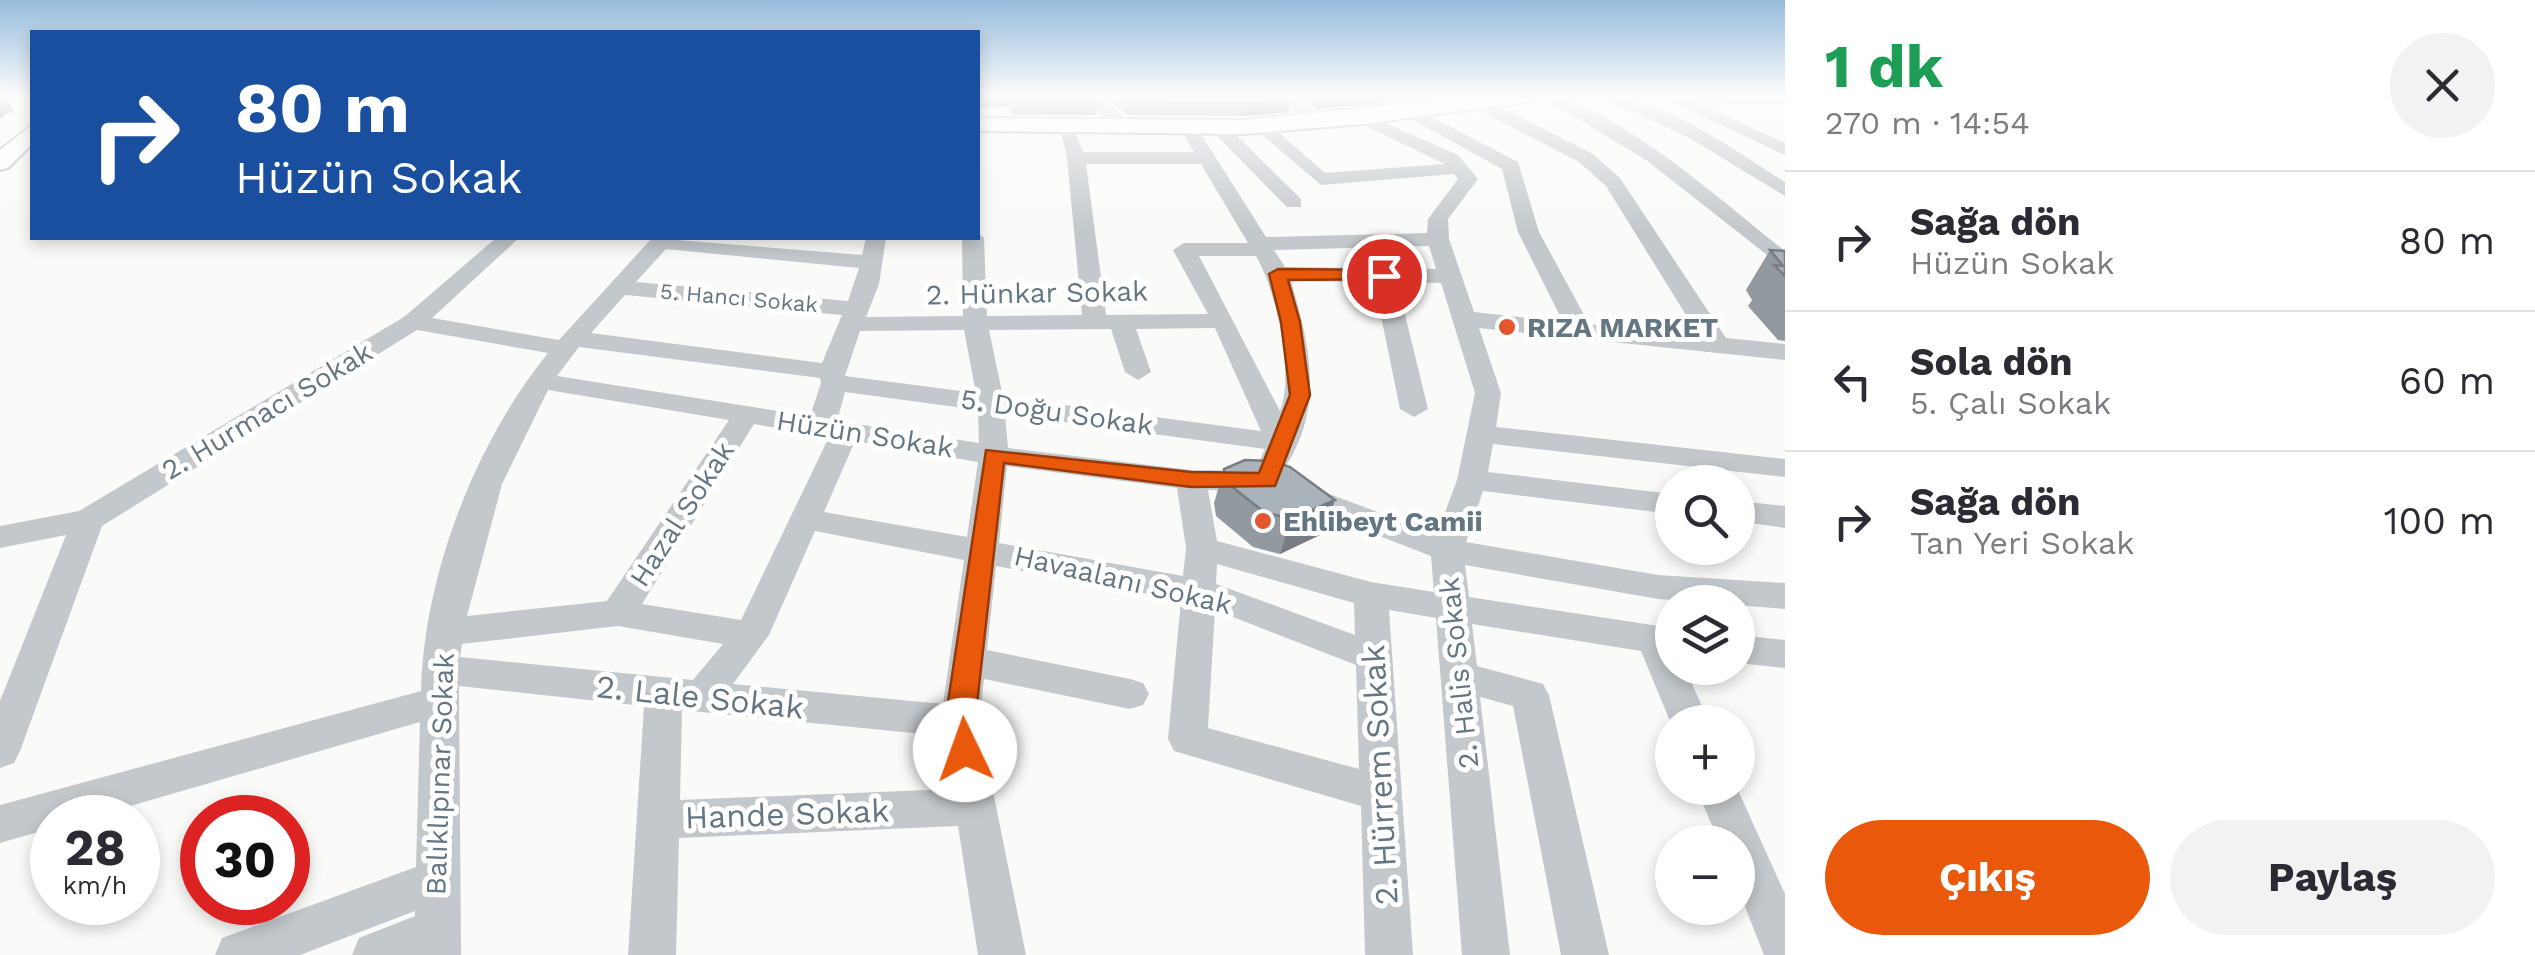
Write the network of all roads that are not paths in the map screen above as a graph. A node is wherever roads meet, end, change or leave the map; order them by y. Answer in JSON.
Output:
{"nodes":[{"id":1,"x":26,"y":141,"type":"edge"},
{"id":2,"x":1070,"y":141,"type":"edge"},
{"id":3,"x":1197,"y":141,"type":"edge"},
{"id":4,"x":1232,"y":141,"type":"edge"},
{"id":5,"x":1277,"y":141,"type":"edge"},
{"id":6,"x":1407,"y":141,"type":"edge"},
{"id":7,"x":1474,"y":141,"type":"edge"},
{"id":8,"x":1552,"y":141,"type":"edge"},
{"id":9,"x":1626,"y":141,"type":"edge"},
{"id":10,"x":1707,"y":141,"type":"edge"},
{"id":11,"x":1076,"y":158,"type":"junction"},
{"id":12,"x":1209,"y":158,"type":"junction"},
{"id":13,"x":0,"y":163,"type":"edge"},
{"id":14,"x":1460,"y":168,"type":"junction"},
{"id":15,"x":1761,"y":172,"type":"junction"},
{"id":16,"x":1785,"y":173,"type":"edge"},
{"id":17,"x":1321,"y":179,"type":"junction"},
{"id":18,"x":1785,"y":190,"type":"edge"},
{"id":19,"x":1344,"y":200,"type":"dead end"},
{"id":20,"x":1294,"y":203,"type":"dead end"},
{"id":21,"x":1438,"y":239,"type":"junction"},
{"id":22,"x":506,"y":240,"type":"edge"},
{"id":23,"x":662,"y":240,"type":"edge"},
{"id":24,"x":973,"y":240,"type":"edge"},
{"id":25,"x":1262,"y":246,"type":"junction"},
{"id":26,"x":874,"y":250,"type":"edge"},
{"id":27,"x":1785,"y":262,"type":"edge"},
{"id":28,"x":1278,"y":274,"type":"junction"},
{"id":29,"x":1384,"y":276,"type":"junction"},
{"id":30,"x":1450,"y":276,"type":"junction"},
{"id":31,"x":620,"y":288,"type":"junction"},
{"id":32,"x":854,"y":317,"type":"junction"},
{"id":33,"x":1468,"y":318,"type":"junction"},
{"id":34,"x":1224,"y":321,"type":"junction"},
{"id":35,"x":413,"y":322,"type":"junction"},
{"id":36,"x":1121,"y":322,"type":"junction"},
{"id":37,"x":1094,"y":323,"type":"junction"},
{"id":38,"x":975,"y":324,"type":"junction"},
{"id":39,"x":1580,"y":330,"type":"junction"},
{"id":40,"x":572,"y":344,"type":"junction"},
{"id":41,"x":1718,"y":346,"type":"junction"},
{"id":42,"x":1785,"y":352,"type":"edge"},
{"id":43,"x":1138,"y":372,"type":"dead end"},
{"id":44,"x":832,"y":377,"type":"junction"},
{"id":45,"x":540,"y":381,"type":"junction"},
{"id":46,"x":991,"y":403,"type":"junction"},
{"id":47,"x":1414,"y":410,"type":"dead end"},
{"id":48,"x":747,"y":414,"type":"junction"},
{"id":49,"x":834,"y":428,"type":"junction"},
{"id":50,"x":1483,"y":434,"type":"junction"},
{"id":51,"x":1281,"y":442,"type":"junction"},
{"id":52,"x":994,"y":455,"type":"junction"},
{"id":53,"x":1785,"y":468,"type":"edge"},
{"id":54,"x":1191,"y":480,"type":"junction"},
{"id":55,"x":1472,"y":480,"type":"junction"},
{"id":56,"x":1267,"y":481,"type":"junction"},
{"id":57,"x":1655,"y":502,"type":"edge"},
{"id":58,"x":1755,"y":513,"type":"edge"},
{"id":59,"x":1785,"y":517,"type":"edge"},
{"id":60,"x":804,"y":519,"type":"junction"},
{"id":61,"x":88,"y":520,"type":"junction"},
{"id":62,"x":0,"y":537,"type":"edge"},
{"id":63,"x":982,"y":548,"type":"junction"},
{"id":64,"x":1202,"y":548,"type":"junction"},
{"id":65,"x":1447,"y":550,"type":"junction"},
{"id":66,"x":1202,"y":592,"type":"junction"},
{"id":67,"x":1371,"y":595,"type":"junction"},
{"id":68,"x":1785,"y":596,"type":"edge"},
{"id":69,"x":1453,"y":609,"type":"junction"},
{"id":70,"x":618,"y":613,"type":"junction"},
{"id":71,"x":751,"y":635,"type":"junction"},
{"id":72,"x":1655,"y":640,"type":"edge"},
{"id":73,"x":1755,"y":651,"type":"edge"},
{"id":74,"x":1785,"y":654,"type":"edge"},
{"id":75,"x":1375,"y":657,"type":"junction"},
{"id":76,"x":968,"y":662,"type":"junction"},
{"id":77,"x":442,"y":668,"type":"junction"},
{"id":78,"x":1459,"y":676,"type":"junction"},
{"id":79,"x":1130,"y":694,"type":"dead end"},
{"id":80,"x":682,"y":696,"type":"junction"},
{"id":81,"x":960,"y":722,"type":"junction"},
{"id":82,"x":0,"y":751,"type":"edge"},
{"id":83,"x":1380,"y":794,"type":"junction"},
{"id":84,"x":1724,"y":805,"type":"edge"},
{"id":85,"x":975,"y":806,"type":"junction"},
{"id":86,"x":658,"y":820,"type":"junction"},
{"id":87,"x":0,"y":824,"type":"edge"},
{"id":88,"x":437,"y":881,"type":"junction"},
{"id":89,"x":436,"y":943,"type":"edge"},
{"id":90,"x":1785,"y":948,"type":"edge"},
{"id":91,"x":240,"y":955,"type":"edge"},
{"id":92,"x":376,"y":955,"type":"edge"},
{"id":93,"x":652,"y":955,"type":"edge"},
{"id":94,"x":1002,"y":955,"type":"edge"},
{"id":95,"x":1390,"y":955,"type":"edge"},
{"id":96,"x":1486,"y":955,"type":"edge"},
{"id":97,"x":1585,"y":955,"type":"edge"}],
"edges":[{"from":1,"to":13,"type":"main road"},
{"from":2,"to":11,"type":"street"},
{"from":3,"to":12,"type":"street"},
{"from":4,"to":20,"type":"street"},
{"from":5,"to":17,"type":"street"},
{"from":6,"to":14,"type":"street"},
{"from":7,"to":39,"type":"street"},
{"from":8,"to":41,"type":"street"},
{"from":9,"to":27,"type":"street"},
{"from":10,"to":15,"type":"street"},
{"from":11,"to":12,"type":"street"},
{"from":11,"to":37,"type":"street"},
{"from":12,"to":25,"type":"street"},
{"from":14,"to":17,"type":"street"},
{"from":14,"to":21,"type":"street"},
{"from":15,"to":16,"type":"street"},
{"from":15,"to":18,"type":"street"},
{"from":17,"to":19,"type":"street"},
{"from":21,"to":25,"type":"street"},
{"from":21,"to":30,"type":"street","name":"2. Halis Sokak"},
{"from":22,"to":35,"type":"street","name":"2. Hurmacı Sokak"},
{"from":23,"to":26,"type":"street"},
{"from":23,"to":31,"type":"street","name":"Balıklıpınar Sokak"},
{"from":24,"to":38,"type":"street"},
{"from":25,"to":28,"type":"street"},
{"from":25,"to":34,"type":"street"},
{"from":26,"to":32,"type":"street"},
{"from":28,"to":29,"type":"street"},
{"from":28,"to":51,"type":"street"},
{"from":29,"to":30,"type":"street"},
{"from":29,"to":47,"type":"street"},
{"from":30,"to":33,"type":"street","name":"2. Halis Sokak"},
{"from":31,"to":32,"type":"street","name":"5. Hancı Sokak"},
{"from":31,"to":40,"type":"street","name":"Balıklıpınar Sokak"},
{"from":32,"to":38,"type":"street","name":"2. Hünkar Sokak"},
{"from":32,"to":44,"type":"street"},
{"from":33,"to":39,"type":"street"},
{"from":33,"to":50,"type":"street","name":"2. Halis Sokak"},
{"from":34,"to":36,"type":"street","name":"2. Hünkar Sokak"},
{"from":34,"to":51,"type":"street"},
{"from":35,"to":40,"type":"street","name":"5. Doğu Sokak"},
{"from":35,"to":61,"type":"street","name":"2. Hurmacı Sokak"},
{"from":36,"to":37,"type":"street","name":"2. Hünkar Sokak"},
{"from":36,"to":43,"type":"street"},
{"from":37,"to":38,"type":"street","name":"2. Hünkar Sokak"},
{"from":38,"to":46,"type":"street"},
{"from":39,"to":41,"type":"street"},
{"from":40,"to":44,"type":"street","name":"5. Doğu Sokak"},
{"from":40,"to":45,"type":"street","name":"Balıklıpınar Sokak"},
{"from":41,"to":42,"type":"street"},
{"from":44,"to":46,"type":"street","name":"5. Doğu Sokak"},
{"from":44,"to":49,"type":"street"},
{"from":45,"to":48,"type":"street","name":"Hüzün Sokak"},
{"from":45,"to":77,"type":"street","name":"Balıklıpınar Sokak"},
{"from":46,"to":51,"type":"street","name":"5. Doğu Sokak"},
{"from":46,"to":52,"type":"street"},
{"from":48,"to":49,"type":"street","name":"Hüzün Sokak"},
{"from":48,"to":70,"type":"street","name":"Hazal Sokak"},
{"from":49,"to":52,"type":"street","name":"Hüzün Sokak"},
{"from":49,"to":60,"type":"street"},
{"from":50,"to":53,"type":"street"},
{"from":50,"to":55,"type":"street","name":"2. Halis Sokak"},
{"from":51,"to":56,"type":"street"},
{"from":52,"to":54,"type":"street","name":"Hüzün Sokak"},
{"from":52,"to":63,"type":"street"},
{"from":54,"to":56,"type":"street","name":"Hüzün Sokak"},
{"from":54,"to":64,"type":"street"},
{"from":55,"to":57,"type":"street"},
{"from":55,"to":65,"type":"street","name":"2. Halis Sokak"},
{"from":56,"to":65,"type":"street","name":"Hüzün Sokak"},
{"from":58,"to":59,"type":"street"},
{"from":60,"to":63,"type":"street","name":"Havaalanı Sokak"},
{"from":60,"to":71,"type":"street"},
{"from":61,"to":62,"type":"street","name":"2. Hurmacı Sokak"},
{"from":61,"to":82,"type":"street"},
{"from":63,"to":66,"type":"street","name":"Havaalanı Sokak"},
{"from":63,"to":76,"type":"street"},
{"from":64,"to":66,"type":"street"},
{"from":64,"to":67,"type":"street"},
{"from":65,"to":68,"type":"street","name":"Hüzün Sokak"},
{"from":65,"to":69,"type":"street","name":"2. Halis Sokak"},
{"from":66,"to":75,"type":"street","name":"Havaalanı Sokak"},
{"from":66,"to":83,"type":"street"},
{"from":67,"to":69,"type":"street"},
{"from":67,"to":75,"type":"street","name":"2. Hürrem Sokak"},
{"from":69,"to":72,"type":"street"},
{"from":69,"to":78,"type":"street","name":"2. Halis Sokak"},
{"from":70,"to":71,"type":"street"},
{"from":70,"to":77,"type":"street"},
{"from":71,"to":80,"type":"street"},
{"from":73,"to":74,"type":"street"},
{"from":75,"to":83,"type":"street","name":"2. Hürrem Sokak"},
{"from":76,"to":79,"type":"street"},
{"from":76,"to":81,"type":"street"},
{"from":77,"to":80,"type":"street","name":"2. Lale Sokak"},
{"from":77,"to":87,"type":"street"},
{"from":77,"to":88,"type":"street","name":"Balıklıpınar Sokak"},
{"from":78,"to":96,"type":"street","name":"2. Halis Sokak"},
{"from":78,"to":97,"type":"street"},
{"from":80,"to":81,"type":"street","name":"2. Lale Sokak"},
{"from":80,"to":86,"type":"street"},
{"from":81,"to":85,"type":"street"},
{"from":83,"to":95,"type":"street","name":"2. Hürrem Sokak"},
{"from":84,"to":90,"type":"street"},
{"from":85,"to":86,"type":"street","name":"Hande Sokak"},
{"from":85,"to":94,"type":"street"},
{"from":86,"to":93,"type":"street"},
{"from":88,"to":89,"type":"street","name":"Balıklıpınar Sokak"},
{"from":88,"to":91,"type":"street"},
{"from":89,"to":92,"type":"street"}]}
